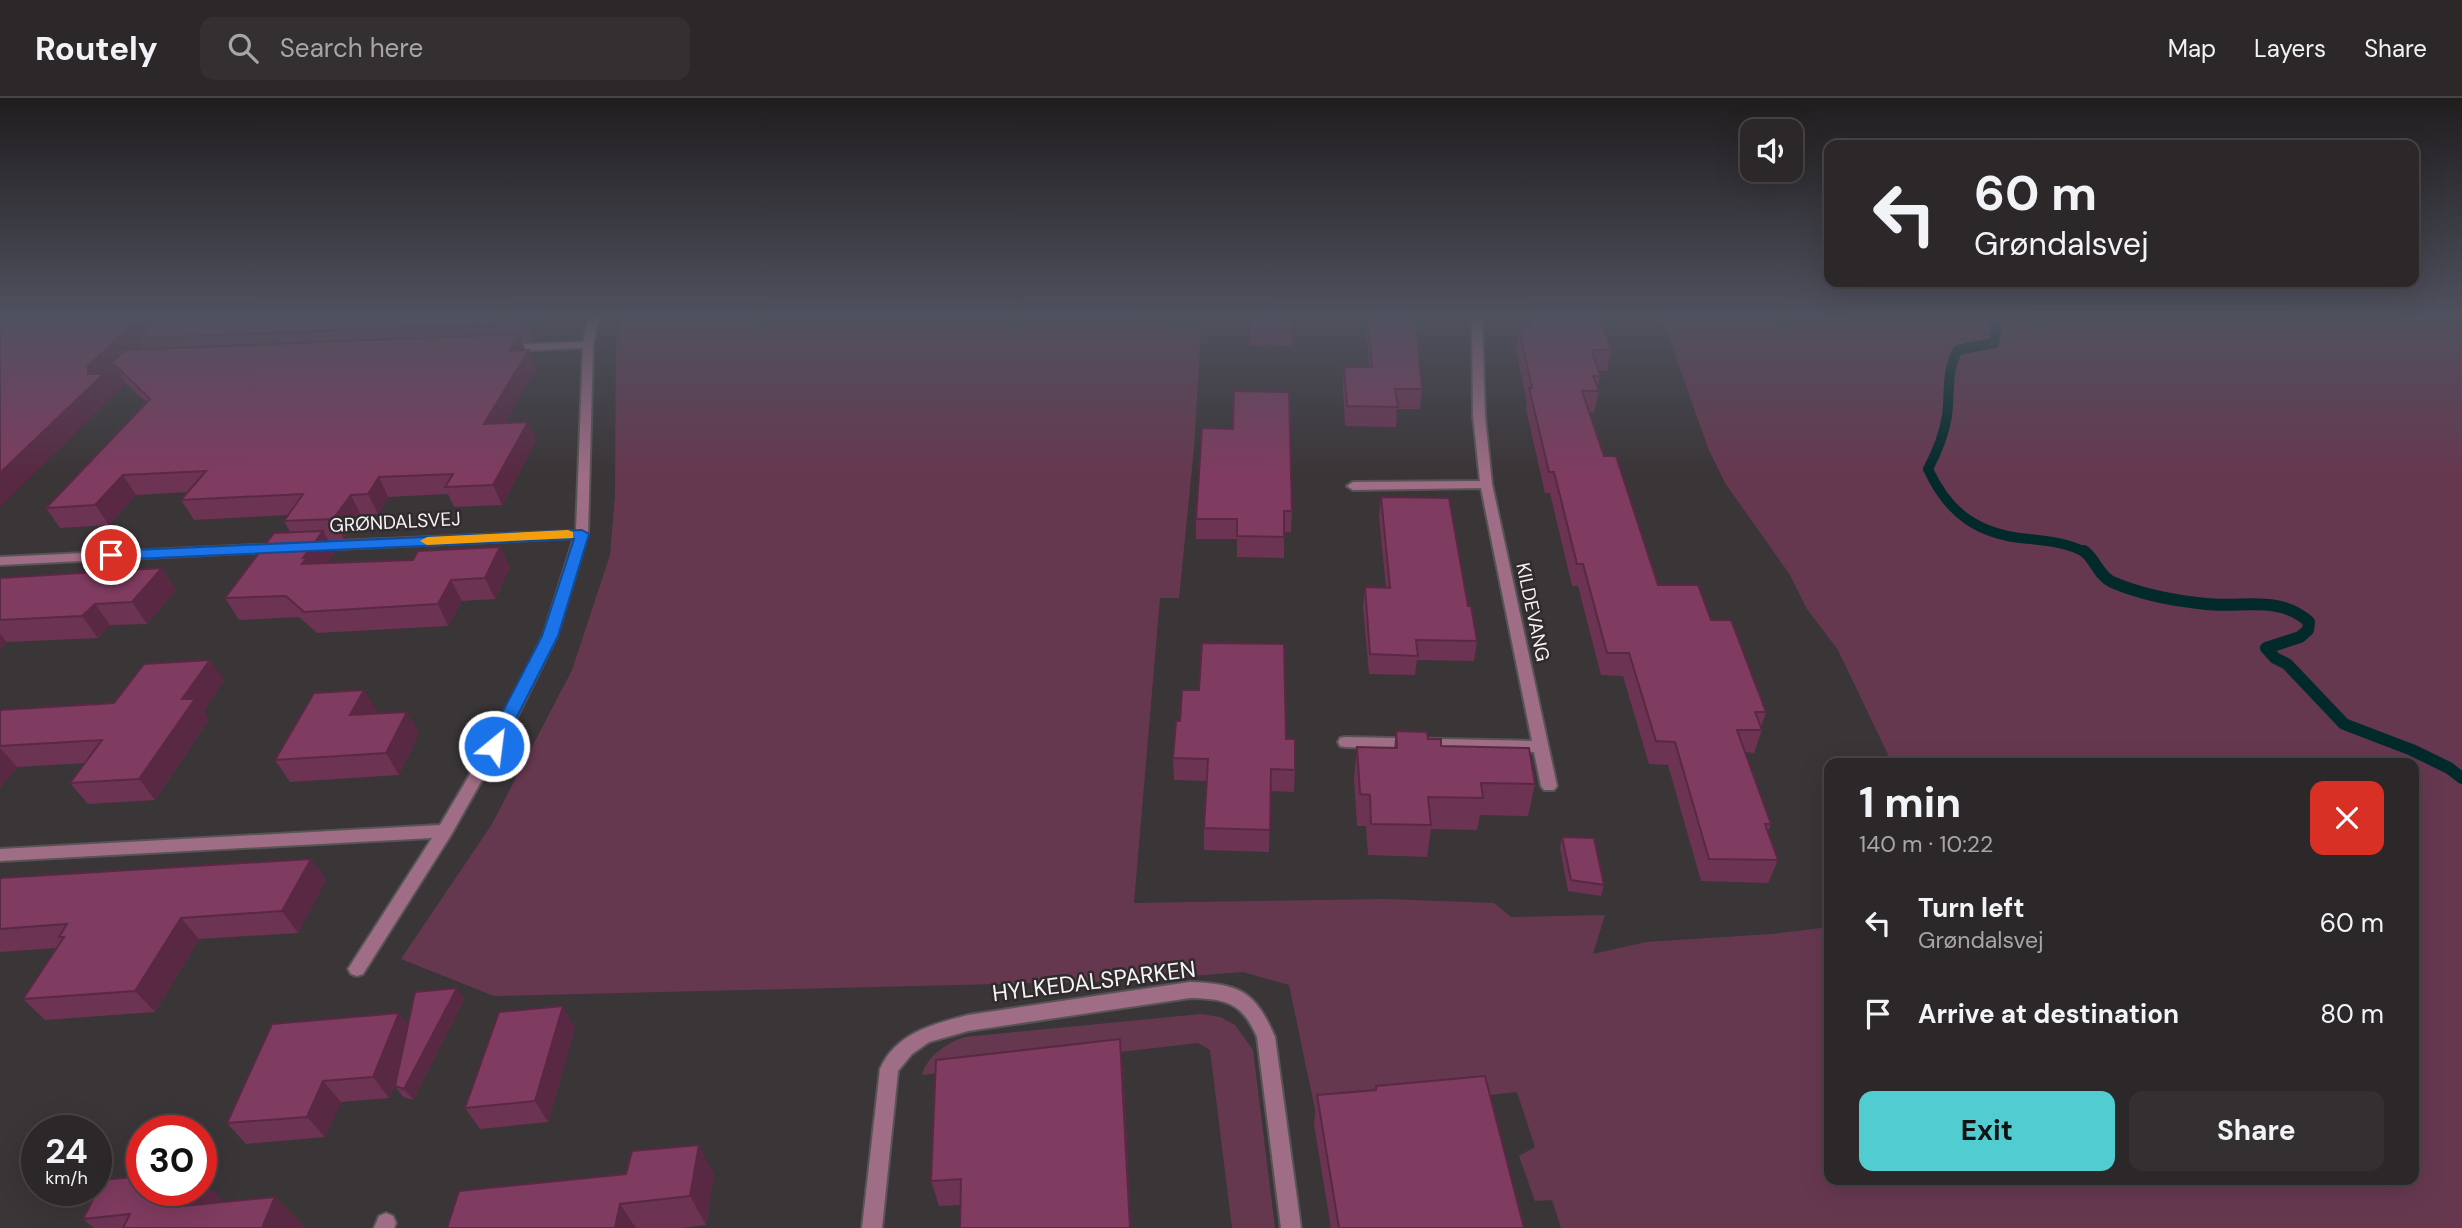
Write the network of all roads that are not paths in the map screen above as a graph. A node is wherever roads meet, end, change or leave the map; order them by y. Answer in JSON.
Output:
{"nodes":[{"id":1,"x":587,"y":370,"type":"edge"},
{"id":2,"x":1478,"y":370,"type":"edge"},
{"id":3,"x":1486,"y":484,"type":"junction"},
{"id":4,"x":1353,"y":486,"type":"dead end"},
{"id":5,"x":582,"y":534,"type":"junction"},
{"id":6,"x":0,"y":561,"type":"edge"},
{"id":7,"x":1345,"y":743,"type":"dead end"},
{"id":8,"x":1541,"y":747,"type":"junction"},
{"id":9,"x":1549,"y":786,"type":"dead end"},
{"id":10,"x":445,"y":831,"type":"junction"},
{"id":11,"x":0,"y":855,"type":"edge"},
{"id":12,"x":357,"y":970,"type":"dead end"},
{"id":13,"x":872,"y":1228,"type":"edge"},
{"id":14,"x":1291,"y":1228,"type":"edge"}],
"edges":[{"from":1,"to":5,"type":"street"},
{"from":2,"to":3,"type":"street","name":"KILDEVANG"},
{"from":3,"to":4,"type":"street"},
{"from":3,"to":8,"type":"street","name":"KILDEVANG"},
{"from":5,"to":6,"type":"street","name":"GRØNDALSVEJ"},
{"from":5,"to":10,"type":"street"},
{"from":7,"to":8,"type":"street"},
{"from":8,"to":9,"type":"street","name":"KILDEVANG"},
{"from":10,"to":11,"type":"street"},
{"from":10,"to":12,"type":"street"},
{"from":13,"to":14,"type":"street","name":"HYLKEDALSPARKEN"}]}
